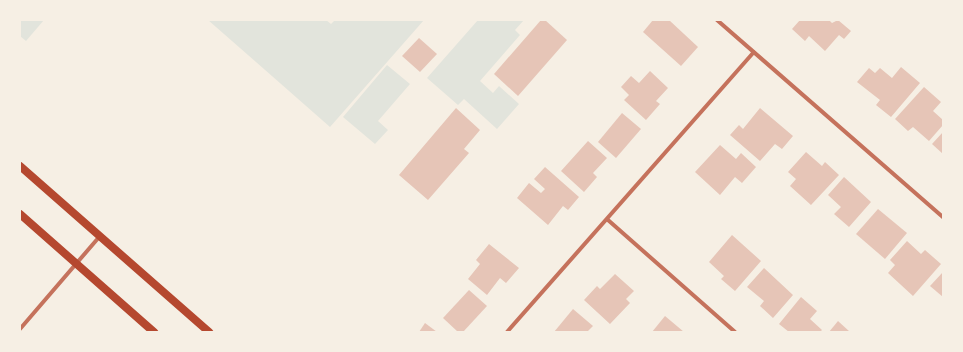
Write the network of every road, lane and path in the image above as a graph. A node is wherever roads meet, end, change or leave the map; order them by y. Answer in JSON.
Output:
{"nodes":[{"id":1,"x":717,"y":20,"type":"edge"},
{"id":2,"x":754,"y":52,"type":"junction"},
{"id":3,"x":20,"y":166,"type":"edge"},
{"id":4,"x":20,"y":214,"type":"edge"},
{"id":5,"x":943,"y":217,"type":"edge"},
{"id":6,"x":608,"y":220,"type":"junction"},
{"id":7,"x":100,"y":236,"type":"junction"},
{"id":8,"x":76,"y":264,"type":"junction"},
{"id":9,"x":20,"y":329,"type":"edge"},
{"id":10,"x":154,"y":332,"type":"edge"},
{"id":11,"x":209,"y":332,"type":"edge"},
{"id":12,"x":507,"y":332,"type":"edge"},
{"id":13,"x":735,"y":332,"type":"edge"}],
"edges":[{"from":1,"to":2,"type":"street"},
{"from":2,"to":5,"type":"street"},
{"from":2,"to":6,"type":"street"},
{"from":3,"to":7,"type":"main road"},
{"from":4,"to":8,"type":"main road"},
{"from":6,"to":12,"type":"street"},
{"from":6,"to":13,"type":"street"},
{"from":7,"to":8,"type":"street"},
{"from":7,"to":11,"type":"main road"},
{"from":8,"to":9,"type":"street"},
{"from":8,"to":10,"type":"main road"}]}
